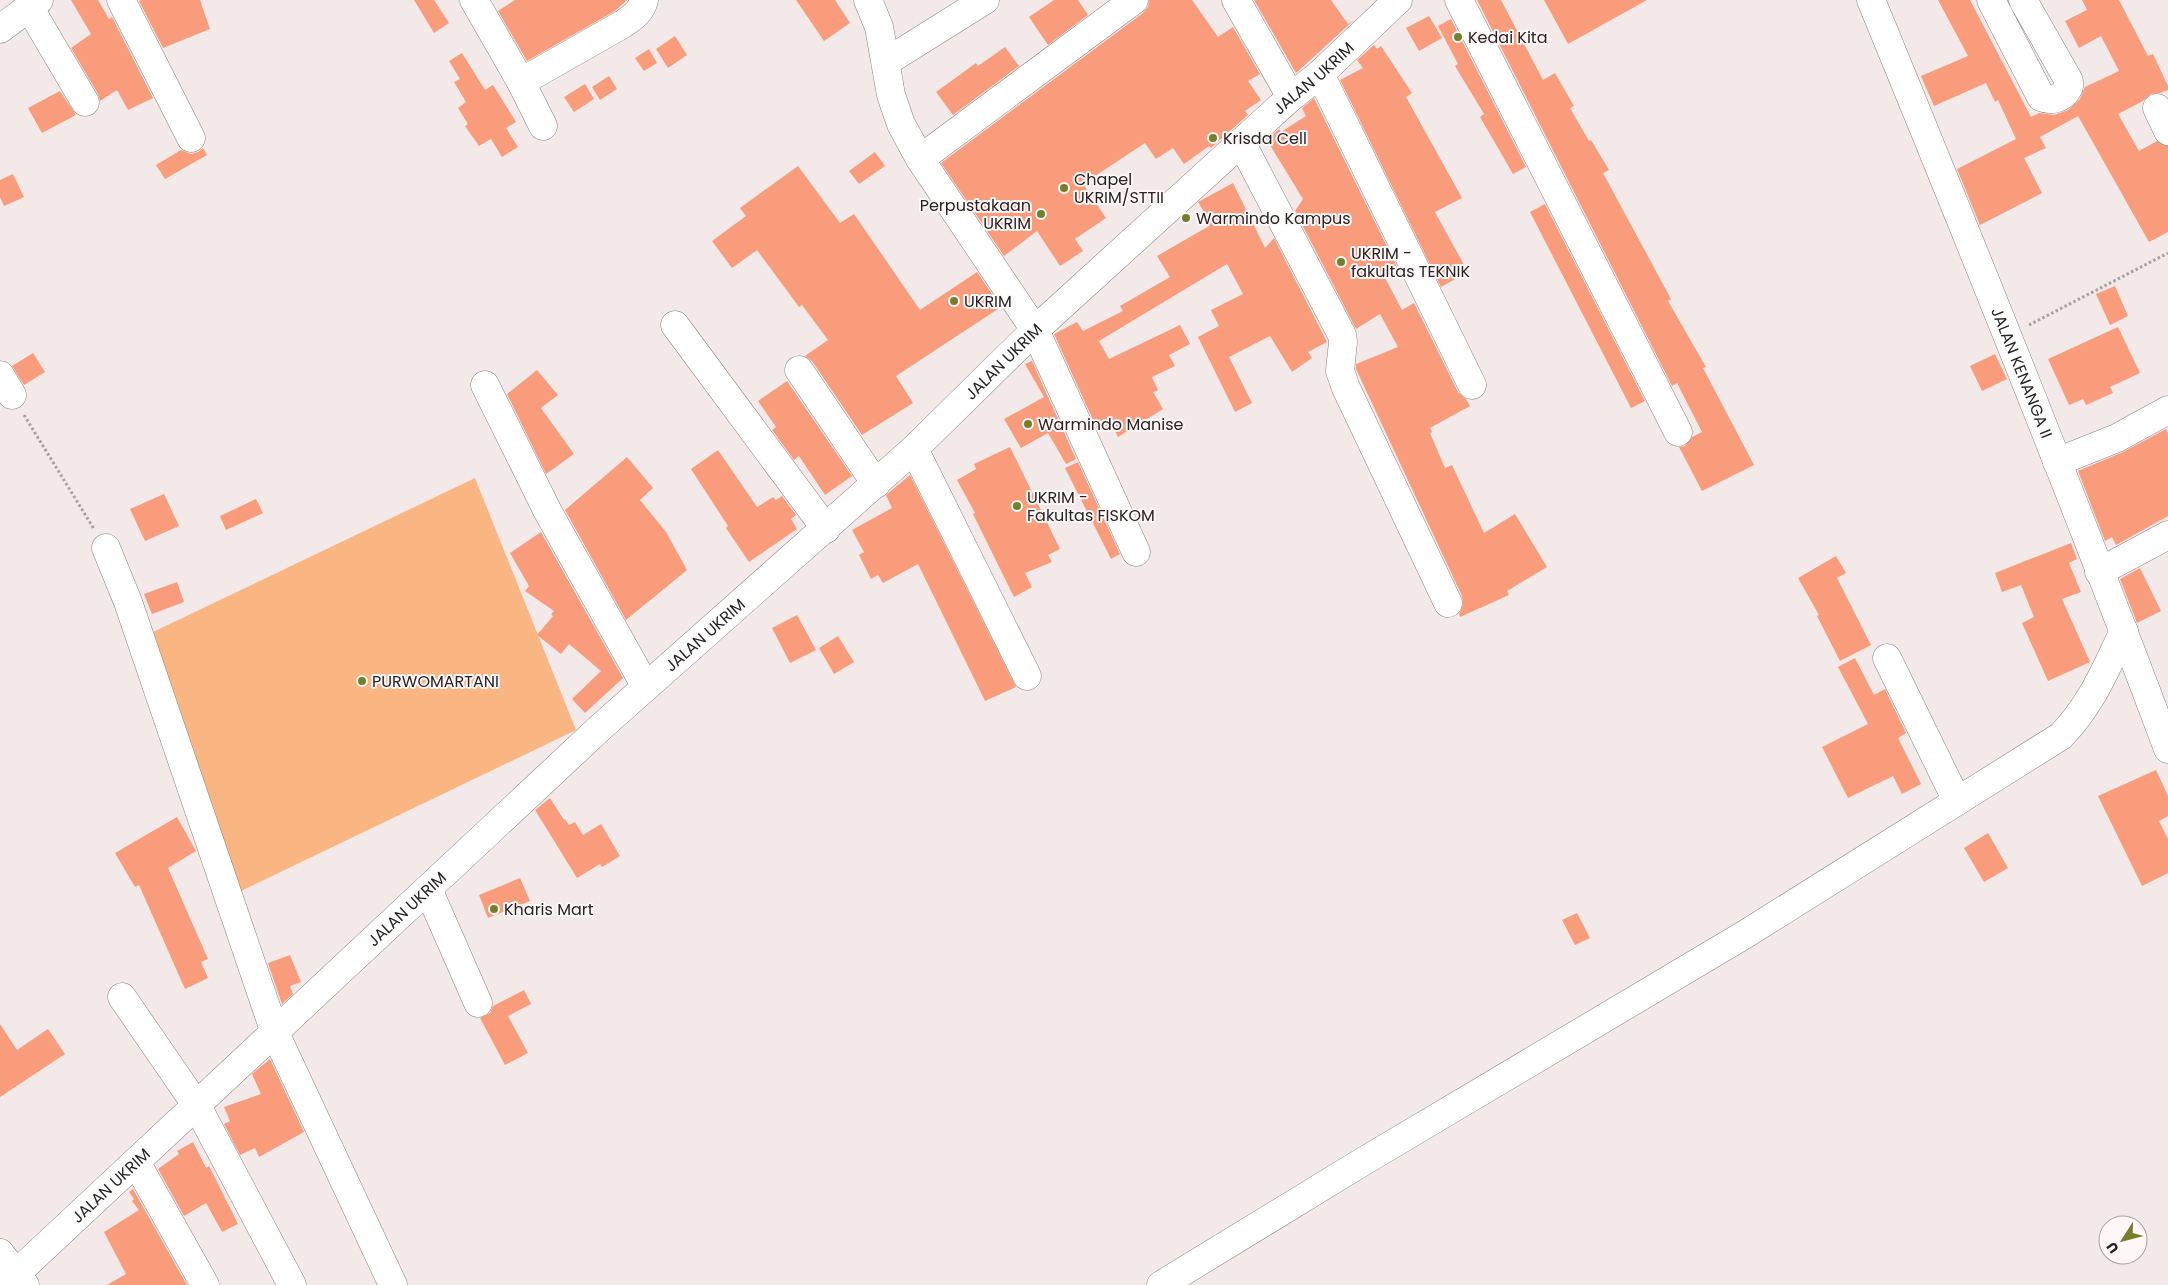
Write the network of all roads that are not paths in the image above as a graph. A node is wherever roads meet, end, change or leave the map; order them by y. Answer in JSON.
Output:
{"nodes":[{"id":1,"x":121,"y":0,"type":"edge"},
{"id":2,"x":474,"y":0,"type":"edge"},
{"id":3,"x":644,"y":0,"type":"edge"},
{"id":4,"x":868,"y":0,"type":"edge"},
{"id":5,"x":985,"y":0,"type":"edge"},
{"id":6,"x":1134,"y":0,"type":"edge"},
{"id":7,"x":1236,"y":0,"type":"edge"},
{"id":8,"x":1398,"y":0,"type":"edge"},
{"id":9,"x":1459,"y":0,"type":"edge"},
{"id":10,"x":1871,"y":0,"type":"edge"},
{"id":11,"x":1992,"y":0,"type":"edge"},
{"id":12,"x":2023,"y":0,"type":"edge"},
{"id":13,"x":34,"y":4,"type":"edge"},
{"id":14,"x":0,"y":29,"type":"edge"},
{"id":15,"x":886,"y":62,"type":"junction"},
{"id":16,"x":1320,"y":74,"type":"junction"},
{"id":17,"x":521,"y":82,"type":"junction"},
{"id":18,"x":1291,"y":97,"type":"junction"},
{"id":19,"x":84,"y":102,"type":"dead end"},
{"id":20,"x":543,"y":126,"type":"dead end"},
{"id":21,"x":191,"y":138,"type":"dead end"},
{"id":22,"x":1241,"y":142,"type":"junction"},
{"id":23,"x":920,"y":159,"type":"junction"},
{"id":24,"x":675,"y":325,"type":"dead end"},
{"id":25,"x":1035,"y":330,"type":"junction"},
{"id":26,"x":799,"y":370,"type":"dead end"},
{"id":27,"x":485,"y":385,"type":"dead end"},
{"id":28,"x":1472,"y":385,"type":"dead end"},
{"id":29,"x":2168,"y":410,"type":"edge"},
{"id":30,"x":1678,"y":432,"type":"dead end"},
{"id":31,"x":914,"y":449,"type":"junction"},
{"id":32,"x":2057,"y":462,"type":"junction"},
{"id":33,"x":876,"y":484,"type":"junction"},
{"id":34,"x":826,"y":529,"type":"junction"},
{"id":35,"x":2168,"y":535,"type":"edge"},
{"id":36,"x":106,"y":548,"type":"road end"},
{"id":37,"x":1136,"y":552,"type":"dead end"},
{"id":38,"x":2099,"y":572,"type":"junction"},
{"id":39,"x":1448,"y":603,"type":"dead end"},
{"id":40,"x":2124,"y":631,"type":"junction"},
{"id":41,"x":1887,"y":658,"type":"dead end"},
{"id":42,"x":1027,"y":676,"type":"dead end"},
{"id":43,"x":646,"y":687,"type":"junction"},
{"id":44,"x":2168,"y":749,"type":"edge"},
{"id":45,"x":1957,"y":801,"type":"junction"},
{"id":46,"x":428,"y":889,"type":"junction"},
{"id":47,"x":122,"y":997,"type":"dead end"},
{"id":48,"x":478,"y":1003,"type":"dead end"},
{"id":49,"x":275,"y":1033,"type":"junction"},
{"id":50,"x":197,"y":1106,"type":"junction"},
{"id":51,"x":136,"y":1162,"type":"junction"},
{"id":52,"x":11,"y":1274,"type":"edge"},
{"id":53,"x":205,"y":1285,"type":"edge"},
{"id":54,"x":292,"y":1285,"type":"edge"},
{"id":55,"x":393,"y":1285,"type":"edge"},
{"id":56,"x":1161,"y":1285,"type":"edge"}],
"edges":[{"from":1,"to":21,"type":"street"},
{"from":2,"to":17,"type":"street"},
{"from":3,"to":17,"type":"street"},
{"from":4,"to":15,"type":"street"},
{"from":5,"to":15,"type":"street"},
{"from":6,"to":23,"type":"street"},
{"from":7,"to":18,"type":"street"},
{"from":8,"to":16,"type":"street","name":"JALAN UKRIM"},
{"from":9,"to":30,"type":"street"},
{"from":10,"to":32,"type":"street","name":"JALAN KENANGA II"},
{"from":11,"to":12,"type":"street"},
{"from":13,"to":14,"type":"street"},
{"from":13,"to":19,"type":"street"},
{"from":15,"to":23,"type":"street"},
{"from":16,"to":18,"type":"street","name":"JALAN UKRIM"},
{"from":16,"to":28,"type":"street"},
{"from":17,"to":20,"type":"street"},
{"from":18,"to":22,"type":"street","name":"JALAN UKRIM"},
{"from":22,"to":25,"type":"street","name":"JALAN UKRIM"},
{"from":22,"to":39,"type":"street"},
{"from":23,"to":25,"type":"street"},
{"from":24,"to":34,"type":"street"},
{"from":25,"to":31,"type":"street","name":"JALAN UKRIM"},
{"from":25,"to":37,"type":"street"},
{"from":26,"to":33,"type":"street"},
{"from":27,"to":43,"type":"street"},
{"from":29,"to":32,"type":"street"},
{"from":31,"to":33,"type":"street","name":"JALAN UKRIM"},
{"from":31,"to":42,"type":"street"},
{"from":32,"to":38,"type":"street","name":"JALAN KENANGA II"},
{"from":33,"to":34,"type":"street","name":"JALAN UKRIM"},
{"from":34,"to":43,"type":"street","name":"JALAN UKRIM"},
{"from":35,"to":38,"type":"street"},
{"from":36,"to":49,"type":"street"},
{"from":38,"to":40,"type":"street","name":"JALAN KENANGA II"},
{"from":40,"to":44,"type":"street","name":"JALAN KENANGA II"},
{"from":40,"to":45,"type":"street"},
{"from":41,"to":45,"type":"street"},
{"from":43,"to":46,"type":"street","name":"JALAN UKRIM"},
{"from":45,"to":56,"type":"street"},
{"from":46,"to":48,"type":"street"},
{"from":46,"to":49,"type":"street","name":"JALAN UKRIM"},
{"from":47,"to":50,"type":"street"},
{"from":49,"to":50,"type":"street","name":"JALAN UKRIM"},
{"from":49,"to":55,"type":"street"},
{"from":50,"to":51,"type":"street","name":"JALAN UKRIM"},
{"from":50,"to":54,"type":"street"},
{"from":51,"to":52,"type":"street","name":"JALAN UKRIM"},
{"from":51,"to":53,"type":"street"}]}
